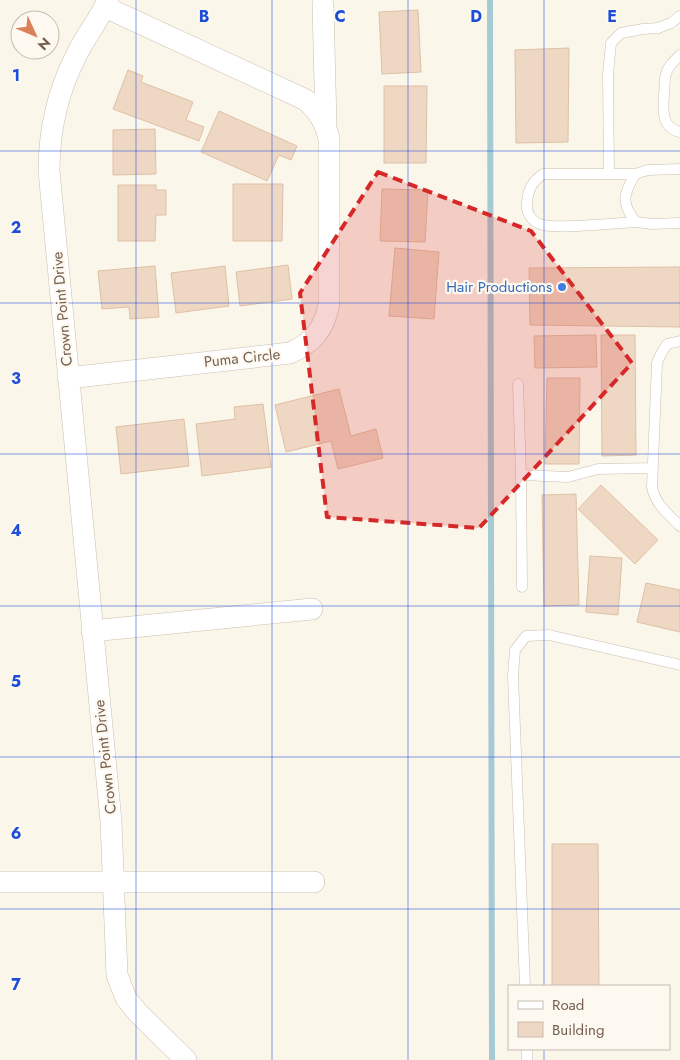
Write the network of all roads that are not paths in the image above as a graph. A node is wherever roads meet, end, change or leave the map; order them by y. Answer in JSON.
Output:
{"nodes":[{"id":1,"x":107,"y":3,"type":"edge"},
{"id":2,"x":324,"y":5,"type":"dead end"},
{"id":3,"x":680,"y":16,"type":"edge"},
{"id":4,"x":680,"y":55,"type":"edge"},
{"id":5,"x":326,"y":124,"type":"junction"},
{"id":6,"x":680,"y":132,"type":"edge"},
{"id":7,"x":680,"y":169,"type":"edge"},
{"id":8,"x":609,"y":174,"type":"junction"},
{"id":9,"x":634,"y":174,"type":"junction"},
{"id":10,"x":636,"y":222,"type":"junction"},
{"id":11,"x":680,"y":224,"type":"edge"},
{"id":12,"x":680,"y":341,"type":"edge"},
{"id":13,"x":68,"y":378,"type":"junction"},
{"id":14,"x":518,"y":384,"type":"dead end"},
{"id":15,"x":653,"y":468,"type":"junction"},
{"id":16,"x":521,"y":475,"type":"junction"},
{"id":17,"x":680,"y":526,"type":"edge"},
{"id":18,"x":522,"y":587,"type":"dead end"},
{"id":19,"x":312,"y":609,"type":"dead end"},
{"id":20,"x":92,"y":631,"type":"junction"},
{"id":21,"x":680,"y":665,"type":"edge"},
{"id":22,"x":0,"y":882,"type":"edge"},
{"id":23,"x":314,"y":882,"type":"dead end"},
{"id":24,"x":114,"y":883,"type":"junction"},
{"id":25,"x":524,"y":985,"type":"edge"},
{"id":26,"x":186,"y":1060,"type":"edge"}],
"edges":[{"from":1,"to":5,"type":"street"},
{"from":1,"to":13,"type":"street","name":"Crown Point Drive"},
{"from":2,"to":5,"type":"street","name":"Puma Circle"},
{"from":3,"to":8,"type":"lane"},
{"from":4,"to":6,"type":"lane"},
{"from":5,"to":13,"type":"street","name":"Puma Circle"},
{"from":7,"to":9,"type":"lane"},
{"from":8,"to":9,"type":"lane"},
{"from":8,"to":10,"type":"lane"},
{"from":9,"to":10,"type":"lane"},
{"from":10,"to":11,"type":"lane"},
{"from":12,"to":15,"type":"lane"},
{"from":13,"to":20,"type":"street","name":"Crown Point Drive"},
{"from":14,"to":16,"type":"lane"},
{"from":15,"to":16,"type":"lane"},
{"from":15,"to":17,"type":"lane"},
{"from":16,"to":18,"type":"lane"},
{"from":19,"to":20,"type":"street"},
{"from":20,"to":24,"type":"street","name":"Crown Point Drive"},
{"from":21,"to":25,"type":"lane"},
{"from":22,"to":24,"type":"street"},
{"from":23,"to":24,"type":"street"},
{"from":24,"to":26,"type":"street","name":"Crown Point Drive"}]}
